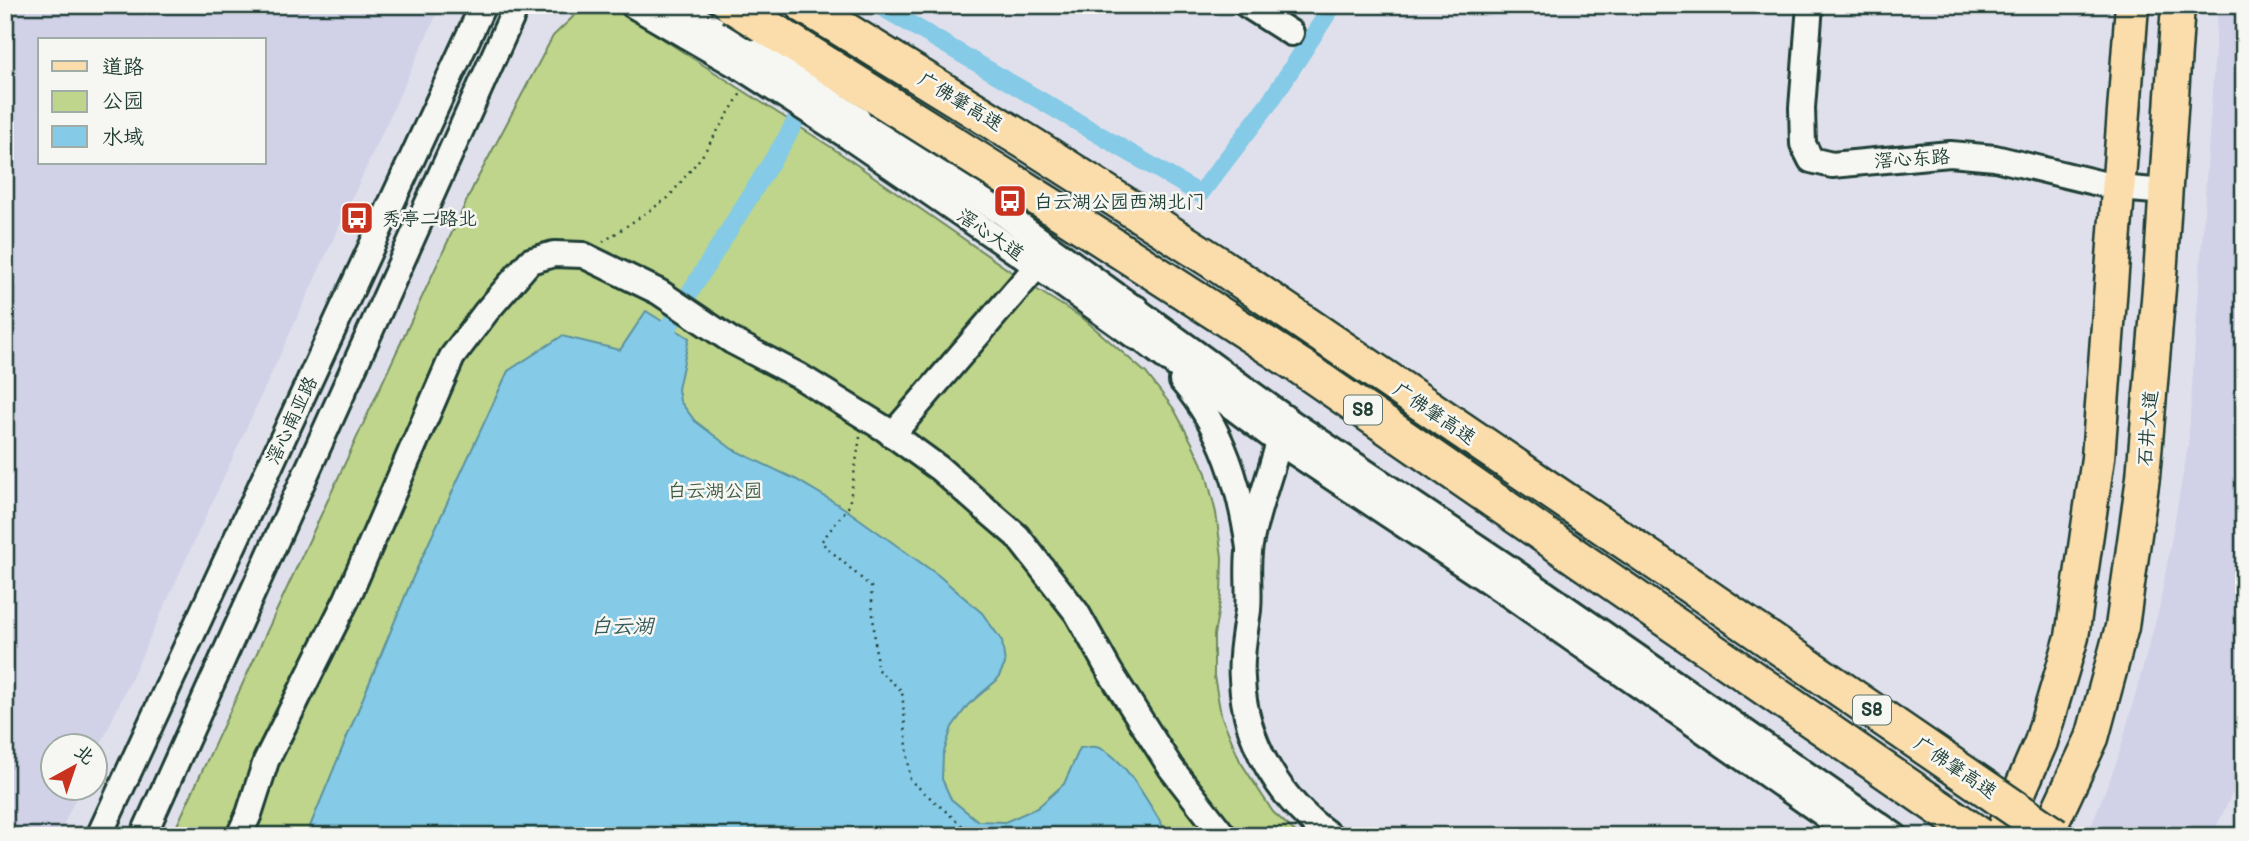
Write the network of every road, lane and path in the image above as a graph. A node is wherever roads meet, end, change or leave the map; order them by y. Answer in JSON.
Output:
{"nodes":[{"id":1,"x":483,"y":5,"type":"edge"},
{"id":2,"x":517,"y":5,"type":"edge"},
{"id":3,"x":633,"y":5,"type":"edge"},
{"id":4,"x":732,"y":5,"type":"edge"},
{"id":5,"x":804,"y":5,"type":"edge"},
{"id":6,"x":1247,"y":5,"type":"edge"},
{"id":7,"x":1810,"y":5,"type":"edge"},
{"id":8,"x":2132,"y":5,"type":"edge"},
{"id":9,"x":2178,"y":5,"type":"edge"},
{"id":10,"x":676,"y":12,"type":"edge"},
{"id":11,"x":1292,"y":33,"type":"dead end"},
{"id":12,"x":741,"y":93,"type":"dead end"},
{"id":13,"x":854,"y":128,"type":"junction"},
{"id":14,"x":2119,"y":188,"type":"junction"},
{"id":15,"x":2166,"y":192,"type":"junction"},
{"id":16,"x":583,"y":255,"type":"junction"},
{"id":17,"x":1037,"y":266,"type":"junction"},
{"id":18,"x":1130,"y":317,"type":"junction"},
{"id":19,"x":864,"y":416,"type":"junction"},
{"id":20,"x":1285,"y":433,"type":"junction"},
{"id":21,"x":892,"y":435,"type":"junction"},
{"id":22,"x":1249,"y":548,"type":"junction"},
{"id":23,"x":99,"y":836,"type":"edge"},
{"id":24,"x":143,"y":836,"type":"edge"},
{"id":25,"x":239,"y":836,"type":"edge"},
{"id":26,"x":974,"y":836,"type":"edge"},
{"id":27,"x":1224,"y":836,"type":"edge"},
{"id":28,"x":1331,"y":836,"type":"edge"},
{"id":29,"x":1855,"y":836,"type":"edge"},
{"id":30,"x":1895,"y":836,"type":"edge"},
{"id":31,"x":1980,"y":836,"type":"edge"},
{"id":32,"x":2000,"y":836,"type":"edge"},
{"id":33,"x":2046,"y":836,"type":"edge"},
{"id":34,"x":2056,"y":836,"type":"edge"}],
"edges":[{"from":1,"to":23,"type":"street","name":"滘心南亚路"},
{"from":2,"to":24,"type":"street","name":"滘心南亚路"},
{"from":3,"to":10,"type":"street","name":"滘心大道"},
{"from":4,"to":31,"type":"highway","name":"广佛肇高速","number":"S8","bridge":true},
{"from":5,"to":34,"type":"highway","name":"广佛肇高速","number":"S8","bridge":true},
{"from":6,"to":11,"type":"street"},
{"from":7,"to":14,"type":"street","name":"滘心东路"},
{"from":8,"to":14,"type":"main road"},
{"from":9,"to":15,"type":"main road","name":"石井大道"},
{"from":10,"to":13,"type":"street","name":"滘心大道","bridge":true},
{"from":12,"to":16,"type":"path"},
{"from":13,"to":17,"type":"street","name":"滘心大道"},
{"from":13,"to":18,"type":"street","name":"滘心大道"},
{"from":14,"to":15,"type":"street","name":"滘心东路"},
{"from":14,"to":32,"type":"main road"},
{"from":15,"to":33,"type":"main road","name":"石井大道"},
{"from":16,"to":19,"type":"street"},
{"from":16,"to":25,"type":"street"},
{"from":17,"to":18,"type":"street","name":"滘心大道"},
{"from":17,"to":21,"type":"street"},
{"from":18,"to":20,"type":"street"},
{"from":18,"to":22,"type":"street","name":"滘心大道"},
{"from":19,"to":21,"type":"street"},
{"from":19,"to":26,"type":"path"},
{"from":20,"to":22,"type":"street","name":"滘心大道"},
{"from":20,"to":29,"type":"street"},
{"from":20,"to":30,"type":"street"},
{"from":21,"to":27,"type":"street"},
{"from":22,"to":28,"type":"street","name":"滘心大道"}]}
